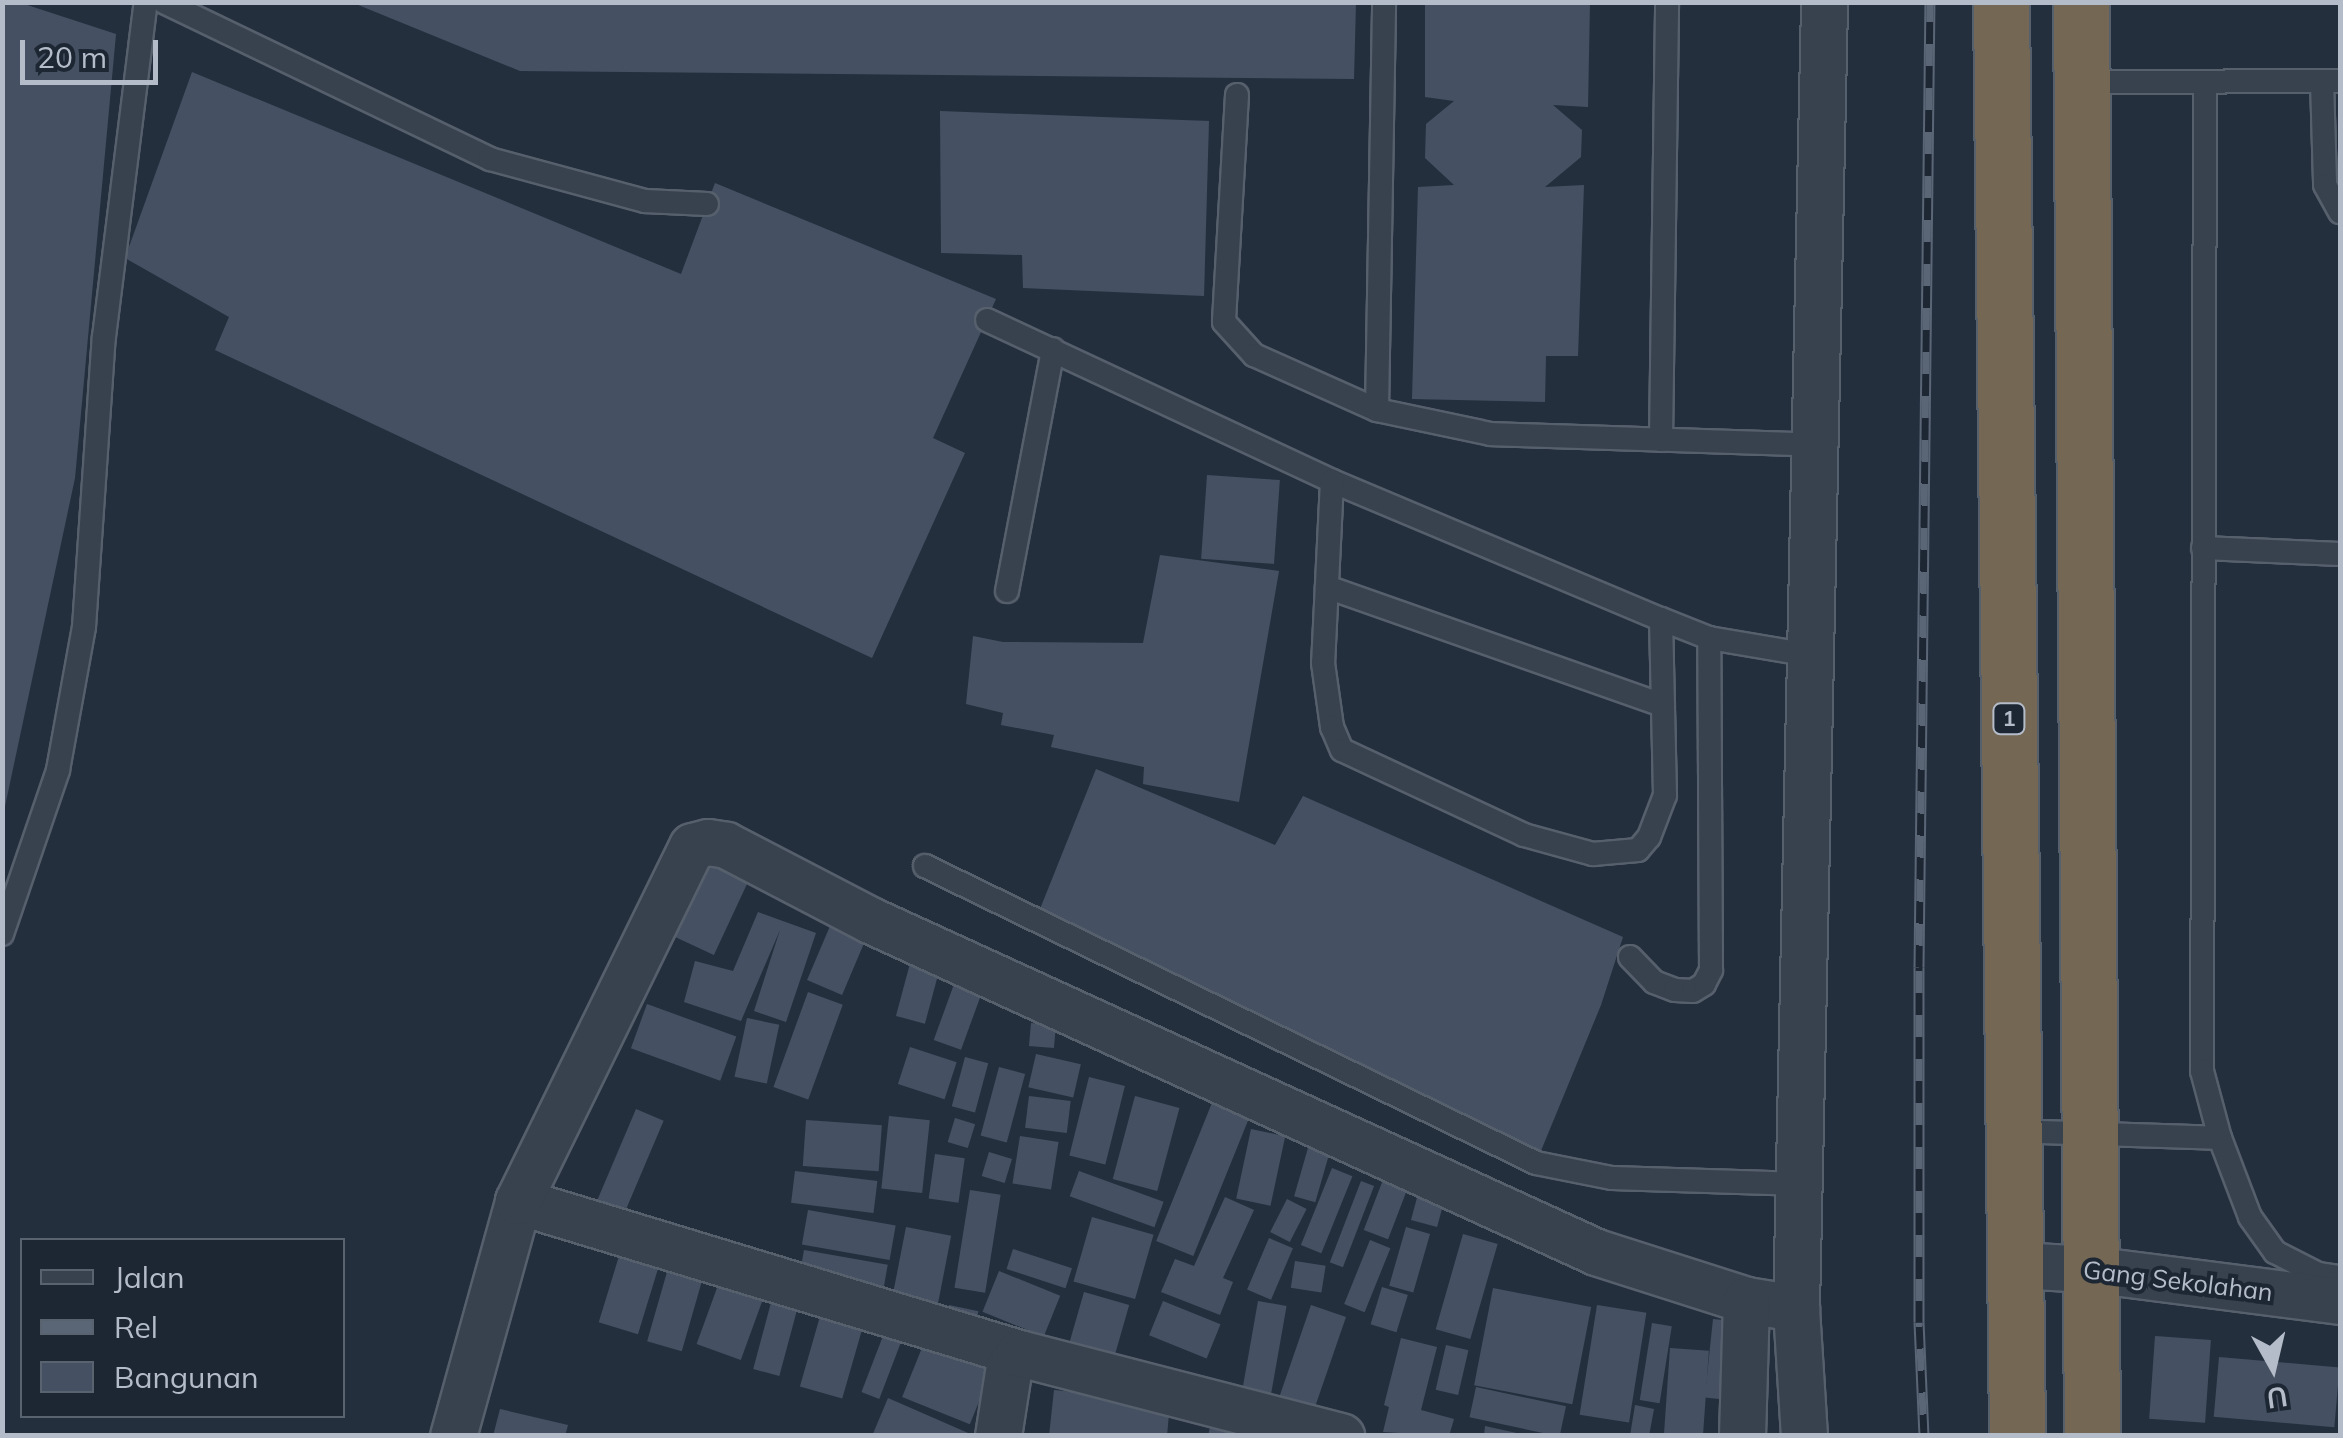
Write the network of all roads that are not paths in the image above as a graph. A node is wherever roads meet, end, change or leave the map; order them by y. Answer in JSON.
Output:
{"nodes":[{"id":1,"x":146,"y":2,"type":"edge"},
{"id":2,"x":164,"y":2,"type":"edge"},
{"id":3,"x":1384,"y":2,"type":"edge"},
{"id":4,"x":1666,"y":2,"type":"edge"},
{"id":5,"x":1824,"y":2,"type":"edge"},
{"id":6,"x":2001,"y":2,"type":"edge"},
{"id":7,"x":2081,"y":2,"type":"edge"},
{"id":8,"x":2331,"y":81,"type":"edge"},
{"id":9,"x":2083,"y":82,"type":"junction"},
{"id":10,"x":2205,"y":82,"type":"junction"},
{"id":11,"x":1237,"y":95,"type":"dead end"},
{"id":12,"x":707,"y":204,"type":"dead end"},
{"id":13,"x":2340,"y":212,"type":"edge"},
{"id":14,"x":987,"y":320,"type":"dead end"},
{"id":15,"x":1054,"y":349,"type":"junction"},
{"id":16,"x":1378,"y":410,"type":"junction"},
{"id":17,"x":1662,"y":440,"type":"junction"},
{"id":18,"x":1814,"y":446,"type":"junction"},
{"id":19,"x":1332,"y":481,"type":"junction"},
{"id":20,"x":2203,"y":548,"type":"junction"},
{"id":21,"x":2340,"y":554,"type":"edge"},
{"id":22,"x":1326,"y":587,"type":"junction"},
{"id":23,"x":1007,"y":592,"type":"dead end"},
{"id":24,"x":1661,"y":619,"type":"junction"},
{"id":25,"x":1710,"y":638,"type":"junction"},
{"id":26,"x":1810,"y":655,"type":"junction"},
{"id":27,"x":1663,"y":705,"type":"junction"},
{"id":28,"x":925,"y":866,"type":"dead end"},
{"id":29,"x":2,"y":934,"type":"edge"},
{"id":30,"x":1630,"y":957,"type":"dead end"},
{"id":31,"x":2014,"y":1132,"type":"junction"},
{"id":32,"x":2090,"y":1135,"type":"junction"},
{"id":33,"x":2220,"y":1138,"type":"junction"},
{"id":34,"x":1802,"y":1184,"type":"junction"},
{"id":35,"x":518,"y":1201,"type":"junction"},
{"id":36,"x":2015,"y":1265,"type":"junction"},
{"id":37,"x":2090,"y":1270,"type":"junction"},
{"id":38,"x":2340,"y":1276,"type":"edge"},
{"id":39,"x":1746,"y":1300,"type":"junction"},
{"id":40,"x":2340,"y":1301,"type":"edge"},
{"id":41,"x":1796,"y":1308,"type":"junction"},
{"id":42,"x":1019,"y":1353,"type":"junction"},
{"id":43,"x":453,"y":1436,"type":"edge"},
{"id":44,"x":998,"y":1436,"type":"edge"},
{"id":45,"x":1340,"y":1436,"type":"edge"},
{"id":46,"x":1742,"y":1436,"type":"edge"},
{"id":47,"x":1804,"y":1436,"type":"edge"},
{"id":48,"x":2017,"y":1436,"type":"edge"},
{"id":49,"x":2092,"y":1436,"type":"edge"}],
"edges":[{"from":1,"to":29,"type":"lane"},
{"from":2,"to":12,"type":"lane"},
{"from":3,"to":16,"type":"lane"},
{"from":4,"to":17,"type":"lane"},
{"from":5,"to":18,"type":"street"},
{"from":6,"to":31,"type":"highway","number":"1"},
{"from":7,"to":9,"type":"highway"},
{"from":8,"to":10,"type":"lane"},
{"from":8,"to":13,"type":"lane"},
{"from":9,"to":10,"type":"lane"},
{"from":9,"to":32,"type":"highway"},
{"from":10,"to":20,"type":"lane"},
{"from":11,"to":16,"type":"lane"},
{"from":14,"to":15,"type":"lane"},
{"from":15,"to":19,"type":"lane"},
{"from":15,"to":23,"type":"lane"},
{"from":16,"to":17,"type":"lane"},
{"from":17,"to":18,"type":"lane"},
{"from":18,"to":26,"type":"street"},
{"from":19,"to":22,"type":"lane"},
{"from":19,"to":24,"type":"lane"},
{"from":20,"to":21,"type":"lane"},
{"from":20,"to":33,"type":"lane"},
{"from":22,"to":27,"type":"lane"},
{"from":22,"to":27,"type":"lane"},
{"from":24,"to":25,"type":"lane"},
{"from":24,"to":27,"type":"lane"},
{"from":25,"to":26,"type":"lane"},
{"from":25,"to":30,"type":"lane"},
{"from":26,"to":34,"type":"street"},
{"from":28,"to":34,"type":"lane"},
{"from":31,"to":32,"type":"lane"},
{"from":31,"to":36,"type":"highway","number":"1"},
{"from":32,"to":33,"type":"lane"},
{"from":32,"to":37,"type":"highway"},
{"from":33,"to":38,"type":"lane"},
{"from":34,"to":41,"type":"street"},
{"from":35,"to":39,"type":"street"},
{"from":35,"to":42,"type":"street"},
{"from":35,"to":43,"type":"street"},
{"from":36,"to":37,"type":"street","name":"Gang Sekolahan"},
{"from":36,"to":48,"type":"highway","number":"1"},
{"from":37,"to":40,"type":"street","name":"Gang Sekolahan"},
{"from":37,"to":49,"type":"highway"},
{"from":39,"to":41,"type":"street"},
{"from":39,"to":46,"type":"street"},
{"from":41,"to":47,"type":"street"},
{"from":42,"to":44,"type":"street"},
{"from":42,"to":45,"type":"street"}]}
